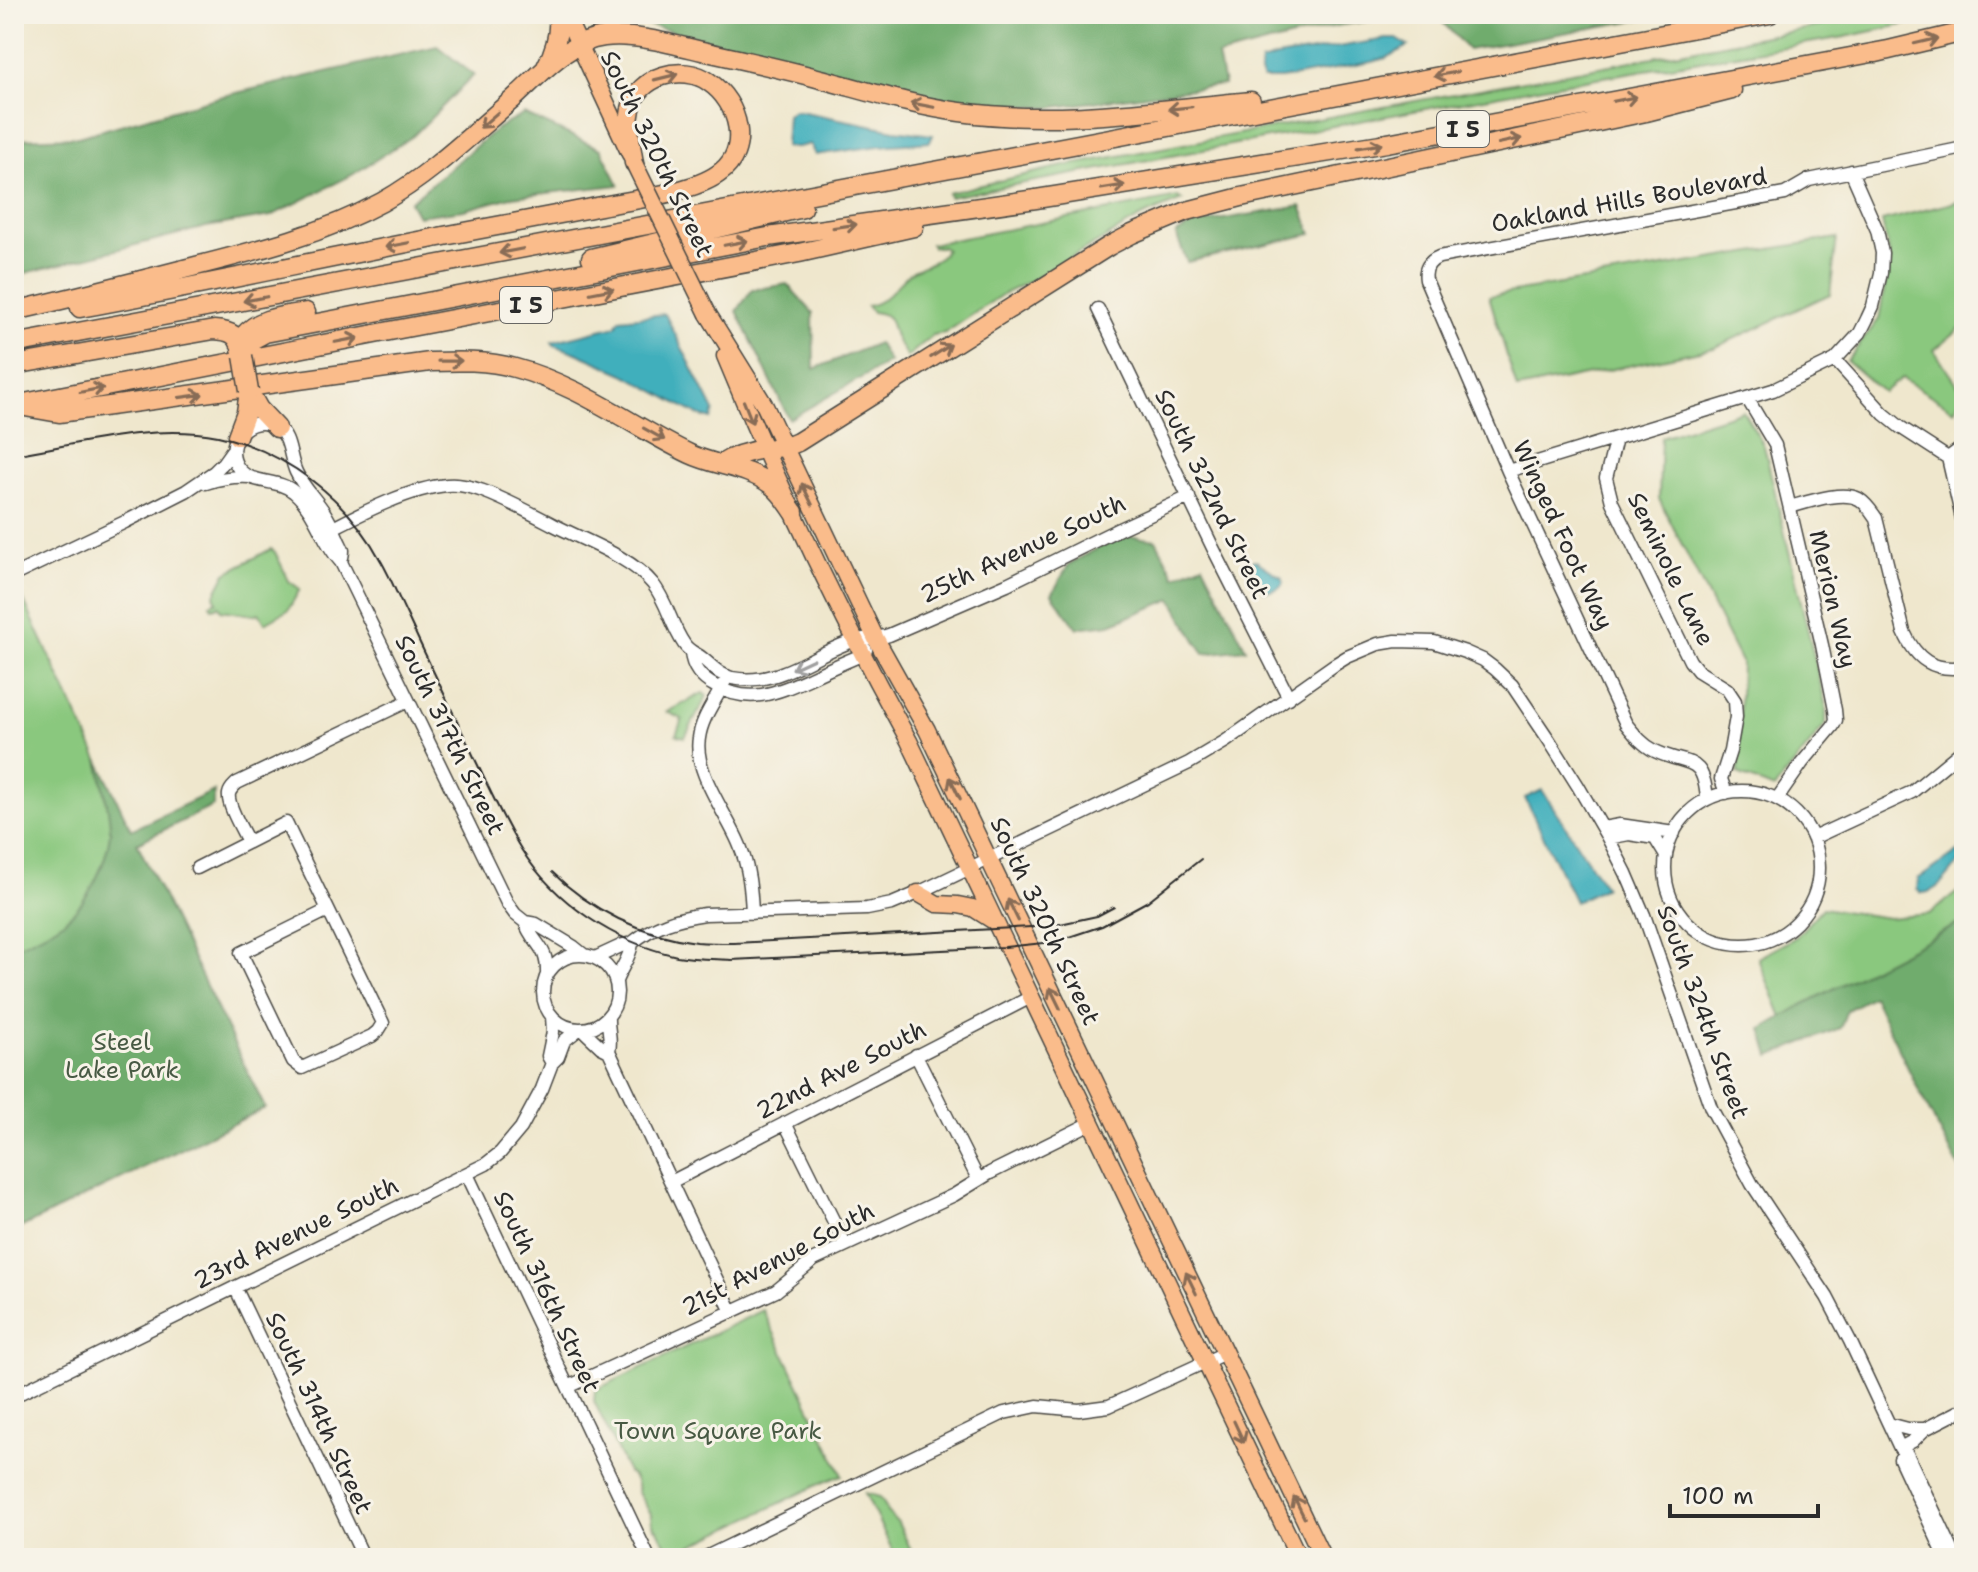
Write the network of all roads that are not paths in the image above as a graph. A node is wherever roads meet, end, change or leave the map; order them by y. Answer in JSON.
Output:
{"nodes":[{"id":1,"x":558,"y":14,"type":"edge"},
{"id":2,"x":565,"y":14,"type":"edge"},
{"id":3,"x":1770,"y":14,"type":"edge"},
{"id":4,"x":1964,"y":32,"type":"edge"},
{"id":5,"x":579,"y":45,"type":"junction"},
{"id":6,"x":1888,"y":50,"type":"junction"},
{"id":7,"x":546,"y":67,"type":"junction"},
{"id":8,"x":1370,"y":89,"type":"junction"},
{"id":9,"x":1964,"y":148,"type":"edge"},
{"id":10,"x":1000,"y":159,"type":"junction"},
{"id":11,"x":634,"y":163,"type":"junction"},
{"id":12,"x":1851,"y":171,"type":"junction"},
{"id":13,"x":1036,"y":199,"type":"junction"},
{"id":14,"x":1439,"y":257,"type":"joint"},
{"id":15,"x":1098,"y":309,"type":"dead end"},
{"id":16,"x":14,"y":314,"type":"edge"},
{"id":17,"x":708,"y":314,"type":"junction"},
{"id":18,"x":301,"y":319,"type":"junction"},
{"id":19,"x":175,"y":342,"type":"junction"},
{"id":20,"x":14,"y":344,"type":"edge"},
{"id":21,"x":241,"y":349,"type":"junction"},
{"id":22,"x":1835,"y":360,"type":"junction"},
{"id":23,"x":14,"y":365,"type":"edge"},
{"id":24,"x":14,"y":378,"type":"edge"},
{"id":25,"x":1747,"y":398,"type":"junction"},
{"id":26,"x":15,"y":405,"type":"edge"},
{"id":27,"x":253,"y":411,"type":"junction"},
{"id":28,"x":277,"y":428,"type":"junction"},
{"id":29,"x":1616,"y":438,"type":"junction"},
{"id":30,"x":235,"y":442,"type":"junction"},
{"id":31,"x":1964,"y":446,"type":"edge"},
{"id":32,"x":785,"y":448,"type":"junction"},
{"id":33,"x":764,"y":449,"type":"junction"},
{"id":34,"x":289,"y":450,"type":"junction"},
{"id":35,"x":1948,"y":458,"type":"junction"},
{"id":36,"x":721,"y":464,"type":"junction"},
{"id":37,"x":1508,"y":471,"type":"junction"},
{"id":38,"x":256,"y":479,"type":"junction"},
{"id":39,"x":186,"y":491,"type":"junction"},
{"id":40,"x":1189,"y":497,"type":"junction"},
{"id":41,"x":1790,"y":507,"type":"junction"},
{"id":42,"x":794,"y":512,"type":"junction"},
{"id":43,"x":1964,"y":527,"type":"edge"},
{"id":44,"x":333,"y":528,"type":"junction"},
{"id":45,"x":341,"y":562,"type":"junction"},
{"id":46,"x":14,"y":575,"type":"edge"},
{"id":47,"x":876,"y":639,"type":"junction"},
{"id":48,"x":858,"y":648,"type":"junction"},
{"id":49,"x":691,"y":652,"type":"junction"},
{"id":50,"x":1964,"y":667,"type":"edge"},
{"id":51,"x":727,"y":676,"type":"junction"},
{"id":52,"x":722,"y":690,"type":"junction"},
{"id":53,"x":1289,"y":698,"type":"junction"},
{"id":54,"x":408,"y":701,"type":"junction"},
{"id":55,"x":1964,"y":749,"type":"edge"},
{"id":56,"x":1699,"y":769,"type":"junction"},
{"id":57,"x":1721,"y":779,"type":"junction"},
{"id":58,"x":1753,"y":792,"type":"junction"},
{"id":59,"x":1726,"y":793,"type":"junction"},
{"id":60,"x":1707,"y":799,"type":"junction"},
{"id":61,"x":1777,"y":799,"type":"junction"},
{"id":62,"x":1605,"y":833,"type":"junction"},
{"id":63,"x":1674,"y":833,"type":"junction"},
{"id":64,"x":1813,"y":838,"type":"junction"},
{"id":65,"x":248,"y":842,"type":"junction"},
{"id":66,"x":1666,"y":856,"type":"junction"},
{"id":67,"x":989,"y":858,"type":"junction"},
{"id":68,"x":197,"y":868,"type":"dead end"},
{"id":69,"x":969,"y":868,"type":"junction"},
{"id":70,"x":918,"y":893,"type":"junction"},
{"id":71,"x":328,"y":910,"type":"junction"},
{"id":72,"x":752,"y":913,"type":"junction"},
{"id":73,"x":525,"y":922,"type":"junction"},
{"id":74,"x":996,"y":924,"type":"junction"},
{"id":75,"x":632,"y":943,"type":"junction"},
{"id":76,"x":590,"y":956,"type":"junction"},
{"id":77,"x":547,"y":975,"type":"junction"},
{"id":78,"x":616,"y":981,"type":"junction"},
{"id":79,"x":1031,"y":997,"type":"junction"},
{"id":80,"x":552,"y":1016,"type":"junction"},
{"id":81,"x":608,"y":1016,"type":"junction"},
{"id":82,"x":1041,"y":1018,"type":"junction"},
{"id":83,"x":581,"y":1029,"type":"junction"},
{"id":84,"x":609,"y":1051,"type":"junction"},
{"id":85,"x":916,"y":1055,"type":"junction"},
{"id":86,"x":552,"y":1063,"type":"junction"},
{"id":87,"x":1104,"y":1102,"type":"junction"},
{"id":88,"x":785,"y":1123,"type":"junction"},
{"id":89,"x":1091,"y":1123,"type":"junction"},
{"id":90,"x":467,"y":1174,"type":"junction"},
{"id":91,"x":978,"y":1179,"type":"junction"},
{"id":92,"x":671,"y":1182,"type":"junction"},
{"id":93,"x":1151,"y":1198,"type":"junction"},
{"id":94,"x":845,"y":1244,"type":"junction"},
{"id":95,"x":235,"y":1287,"type":"junction"},
{"id":96,"x":732,"y":1312,"type":"junction"},
{"id":97,"x":1225,"y":1353,"type":"junction"},
{"id":98,"x":1206,"y":1362,"type":"junction"},
{"id":99,"x":568,"y":1387,"type":"junction"},
{"id":100,"x":14,"y":1396,"type":"edge"},
{"id":101,"x":1964,"y":1409,"type":"edge"},
{"id":102,"x":1889,"y":1424,"type":"junction"},
{"id":103,"x":1925,"y":1429,"type":"junction"},
{"id":104,"x":1900,"y":1448,"type":"junction"},
{"id":105,"x":1279,"y":1516,"type":"junction"},
{"id":106,"x":364,"y":1558,"type":"edge"},
{"id":107,"x":649,"y":1558,"type":"edge"},
{"id":108,"x":704,"y":1558,"type":"edge"},
{"id":109,"x":1299,"y":1558,"type":"edge"},
{"id":110,"x":1312,"y":1558,"type":"edge"},
{"id":111,"x":1323,"y":1558,"type":"edge"},
{"id":112,"x":1946,"y":1558,"type":"edge"},
{"id":113,"x":1956,"y":1558,"type":"edge"}],
"edges":[{"from":1,"to":7,"type":"highway"},
{"from":2,"to":5,"type":"main road","name":"South 320th Street"},
{"from":3,"to":8,"type":"highway","number":"I 5","one_way":true},
{"from":6,"to":4,"type":"highway","number":"I 5","one_way":true},
{"from":5,"to":7,"type":"highway"},
{"from":8,"to":5,"type":"highway","one_way":true},
{"from":5,"to":11,"type":"main road","name":"South 320th Street"},
{"from":13,"to":6,"type":"highway","number":"I 5","one_way":true},
{"from":32,"to":6,"type":"highway","one_way":true},
{"from":7,"to":16,"type":"highway","one_way":true},
{"from":8,"to":10,"type":"highway","number":"I 5"},
{"from":9,"to":12,"type":"street","name":"Oakland Hills Boulevard"},
{"from":10,"to":18,"type":"highway"},
{"from":10,"to":20,"type":"highway","number":"I 5","one_way":true},
{"from":11,"to":16,"type":"highway","one_way":true},
{"from":11,"to":17,"type":"main road","name":"South 320th Street","bridge":true},
{"from":12,"to":14,"type":"street","name":"Oakland Hills Boulevard"},
{"from":12,"to":22,"type":"street"},
{"from":18,"to":13,"type":"highway","one_way":true},
{"from":26,"to":13,"type":"highway","number":"I 5","one_way":true},
{"from":14,"to":37,"type":"street","name":"Winged Foot Way"},
{"from":15,"to":40,"type":"street","name":"South 322nd Street"},
{"from":17,"to":32,"type":"main road","name":"South 320th Street"},
{"from":17,"to":33,"type":"main road","name":"South 320th Street","one_way":true},
{"from":18,"to":21,"type":"highway"},
{"from":19,"to":21,"type":"highway"},
{"from":19,"to":23,"type":"highway"},
{"from":19,"to":24,"type":"highway"},
{"from":21,"to":27,"type":"highway","bridge":true},
{"from":22,"to":25,"type":"street"},
{"from":22,"to":35,"type":"street"},
{"from":25,"to":29,"type":"street"},
{"from":25,"to":41,"type":"street","name":"Merion Way"},
{"from":26,"to":36,"type":"highway","one_way":true},
{"from":27,"to":28,"type":"highway"},
{"from":27,"to":30,"type":"highway"},
{"from":28,"to":30,"type":"street"},
{"from":28,"to":34,"type":"street"},
{"from":29,"to":37,"type":"street"},
{"from":29,"to":57,"type":"street","name":"Seminole Lane"},
{"from":30,"to":38,"type":"street"},
{"from":30,"to":39,"type":"street"},
{"from":31,"to":35,"type":"street"},
{"from":32,"to":33,"type":"highway"},
{"from":47,"to":32,"type":"main road","name":"South 320th Street","one_way":true},
{"from":33,"to":36,"type":"highway"},
{"from":33,"to":42,"type":"main road","name":"South 320th Street"},
{"from":34,"to":38,"type":"street"},
{"from":34,"to":44,"type":"street","name":"South 317th Street"},
{"from":35,"to":43,"type":"street"},
{"from":36,"to":42,"type":"highway"},
{"from":37,"to":56,"type":"street","name":"Winged Foot Way"},
{"from":38,"to":39,"type":"street"},
{"from":38,"to":45,"type":"street","name":"South 317th Street"},
{"from":39,"to":46,"type":"street"},
{"from":40,"to":47,"type":"street","name":"25th Avenue South"},
{"from":40,"to":53,"type":"street","name":"South 322nd Street"},
{"from":41,"to":50,"type":"street"},
{"from":41,"to":61,"type":"street","name":"Merion Way"},
{"from":42,"to":48,"type":"main road","name":"South 320th Street"},
{"from":44,"to":45,"type":"street","name":"South 317th Street"},
{"from":44,"to":49,"type":"street"},
{"from":45,"to":54,"type":"street","name":"South 317th Street"},
{"from":47,"to":48,"type":"street"},
{"from":67,"to":47,"type":"main road","name":"South 320th Street","one_way":true},
{"from":48,"to":51,"type":"street","one_way":true},
{"from":48,"to":52,"type":"street"},
{"from":48,"to":69,"type":"main road","name":"South 320th Street"},
{"from":49,"to":51,"type":"street"},
{"from":49,"to":52,"type":"street"},
{"from":51,"to":52,"type":"street"},
{"from":52,"to":72,"type":"street"},
{"from":53,"to":62,"type":"street","name":"South 324th Street"},
{"from":53,"to":67,"type":"street"},
{"from":54,"to":65,"type":"street"},
{"from":54,"to":73,"type":"street","name":"South 317th Street"},
{"from":55,"to":64,"type":"street"},
{"from":56,"to":57,"type":"street","name":"Winged Foot Way"},
{"from":56,"to":60,"type":"street"},
{"from":57,"to":58,"type":"street","name":"Winged Foot Way"},
{"from":57,"to":59,"type":"street"},
{"from":58,"to":59,"type":"street"},
{"from":58,"to":61,"type":"street"},
{"from":59,"to":60,"type":"street"},
{"from":60,"to":63,"type":"street"},
{"from":61,"to":64,"type":"street"},
{"from":62,"to":63,"type":"street"},
{"from":62,"to":66,"type":"street"},
{"from":62,"to":102,"type":"street","name":"South 324th Street"},
{"from":63,"to":66,"type":"street"},
{"from":64,"to":66,"type":"street"},
{"from":65,"to":68,"type":"street"},
{"from":65,"to":71,"type":"street"},
{"from":67,"to":69,"type":"street"},
{"from":87,"to":67,"type":"main road","name":"South 320th Street","one_way":true},
{"from":69,"to":70,"type":"street"},
{"from":69,"to":74,"type":"main road","name":"South 320th Street"},
{"from":70,"to":72,"type":"street"},
{"from":70,"to":74,"type":"main road"},
{"from":71,"to":71,"type":"street"},
{"from":72,"to":75,"type":"street"},
{"from":73,"to":76,"type":"street","name":"South 317th Street"},
{"from":73,"to":77,"type":"street","name":"South 317th Street"},
{"from":74,"to":79,"type":"main road","name":"South 320th Street"},
{"from":75,"to":76,"type":"street"},
{"from":75,"to":78,"type":"street"},
{"from":76,"to":77,"type":"street"},
{"from":76,"to":78,"type":"street"},
{"from":77,"to":80,"type":"street"},
{"from":78,"to":81,"type":"street"},
{"from":79,"to":82,"type":"main road","name":"South 320th Street"},
{"from":79,"to":85,"type":"street","name":"22nd Ave South"},
{"from":80,"to":83,"type":"street"},
{"from":80,"to":86,"type":"street","name":"23rd Avenue South"},
{"from":81,"to":83,"type":"street"},
{"from":81,"to":84,"type":"street"},
{"from":82,"to":87,"type":"main road"},
{"from":82,"to":89,"type":"main road","name":"South 320th Street"},
{"from":83,"to":84,"type":"street"},
{"from":83,"to":86,"type":"street","name":"23rd Avenue South"},
{"from":84,"to":92,"type":"street"},
{"from":85,"to":88,"type":"street","name":"22nd Ave South"},
{"from":85,"to":91,"type":"street"},
{"from":86,"to":90,"type":"street","name":"23rd Avenue South"},
{"from":87,"to":93,"type":"main road","name":"South 320th Street"},
{"from":88,"to":92,"type":"street","name":"22nd Ave South"},
{"from":88,"to":94,"type":"street"},
{"from":89,"to":91,"type":"street","name":"21st Avenue South"},
{"from":89,"to":93,"type":"main road"},
{"from":89,"to":98,"type":"main road","name":"South 320th Street"},
{"from":90,"to":95,"type":"street","name":"23rd Avenue South"},
{"from":90,"to":99,"type":"street","name":"South 316th Street"},
{"from":91,"to":94,"type":"street","name":"21st Avenue South"},
{"from":92,"to":96,"type":"street"},
{"from":97,"to":93,"type":"main road","name":"South 320th Street","one_way":true},
{"from":94,"to":96,"type":"street","name":"21st Avenue South"},
{"from":95,"to":100,"type":"street","name":"23rd Avenue South"},
{"from":95,"to":106,"type":"street","name":"South 314th Street"},
{"from":96,"to":99,"type":"street","name":"21st Avenue South"},
{"from":97,"to":98,"type":"street"},
{"from":111,"to":97,"type":"main road","name":"South 320th Street","one_way":true},
{"from":98,"to":105,"type":"main road","name":"South 320th Street","one_way":true},
{"from":98,"to":108,"type":"street"},
{"from":99,"to":107,"type":"street","name":"South 316th Street"},
{"from":101,"to":103,"type":"street"},
{"from":102,"to":103,"type":"street"},
{"from":102,"to":104,"type":"street","name":"South 324th Street"},
{"from":103,"to":104,"type":"street"},
{"from":104,"to":112,"type":"street","name":"South 324th Street"},
{"from":104,"to":113,"type":"street","name":"South 324th Street"},
{"from":105,"to":109,"type":"main road","name":"South 320th Street"},
{"from":105,"to":110,"type":"main road"}]}
